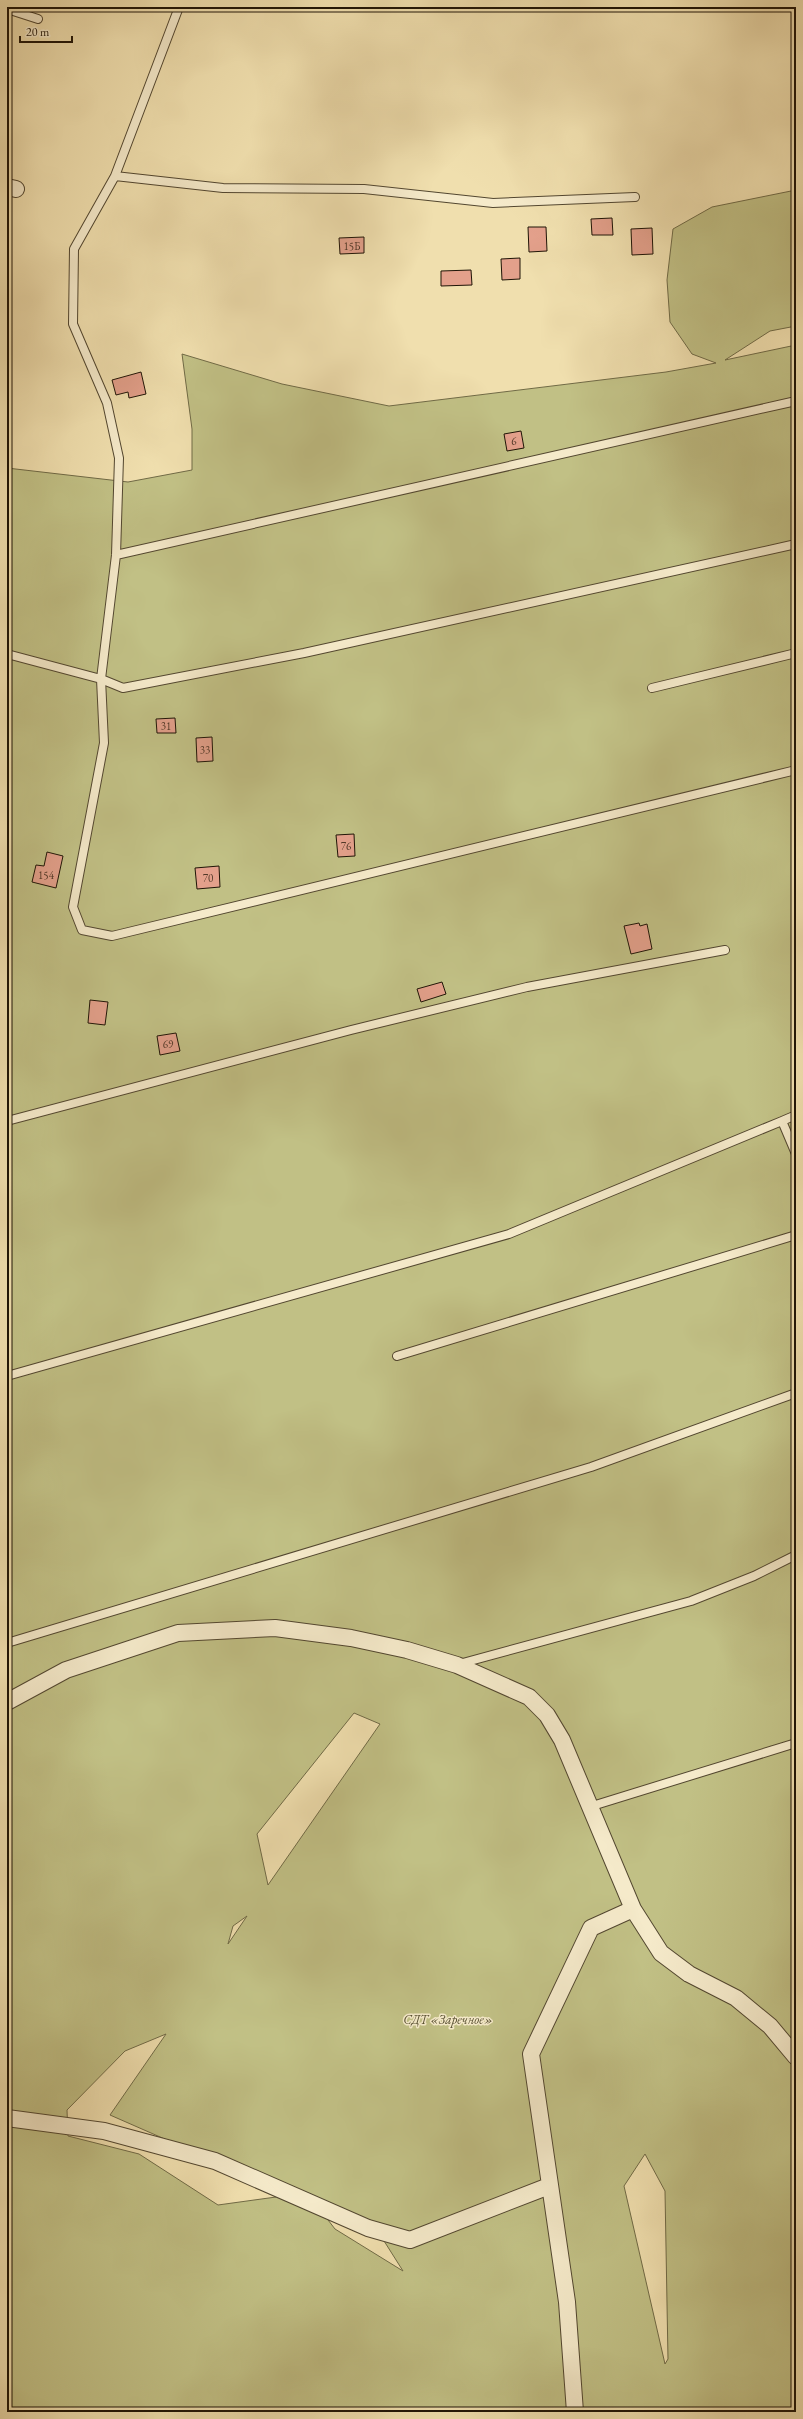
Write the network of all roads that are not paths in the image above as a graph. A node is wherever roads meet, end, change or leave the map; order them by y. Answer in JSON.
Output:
{"nodes":[{"id":1,"x":179,"y":7,"type":"edge"},
{"id":2,"x":7,"y":10,"type":"edge"},
{"id":3,"x":38,"y":19,"type":"dead end"},
{"id":4,"x":115,"y":176,"type":"junction"},
{"id":5,"x":635,"y":197,"type":"dead end"},
{"id":6,"x":796,"y":401,"type":"edge"},
{"id":7,"x":796,"y":544,"type":"edge"},
{"id":8,"x":116,"y":555,"type":"junction"},
{"id":9,"x":7,"y":654,"type":"edge"},
{"id":10,"x":796,"y":654,"type":"edge"},
{"id":11,"x":101,"y":679,"type":"junction"},
{"id":12,"x":652,"y":688,"type":"dead end"},
{"id":13,"x":796,"y":770,"type":"edge"},
{"id":14,"x":725,"y":950,"type":"dead end"},
{"id":15,"x":796,"y":1115,"type":"edge"},
{"id":16,"x":7,"y":1121,"type":"edge"},
{"id":17,"x":782,"y":1121,"type":"junction"},
{"id":18,"x":796,"y":1154,"type":"edge"},
{"id":19,"x":796,"y":1235,"type":"edge"},
{"id":20,"x":397,"y":1356,"type":"dead end"},
{"id":21,"x":7,"y":1376,"type":"edge"},
{"id":22,"x":796,"y":1393,"type":"edge"},
{"id":23,"x":796,"y":1555,"type":"edge"},
{"id":24,"x":7,"y":1643,"type":"edge"},
{"id":25,"x":457,"y":1665,"type":"junction"},
{"id":26,"x":7,"y":1702,"type":"edge"},
{"id":27,"x":796,"y":1743,"type":"edge"},
{"id":28,"x":589,"y":1807,"type":"junction"},
{"id":29,"x":633,"y":1909,"type":"junction"},
{"id":30,"x":796,"y":2057,"type":"edge"},
{"id":31,"x":7,"y":2118,"type":"edge"},
{"id":32,"x":549,"y":2186,"type":"junction"},
{"id":33,"x":575,"y":2412,"type":"edge"}],
"edges":[{"from":1,"to":4,"type":"lane"},
{"from":2,"to":3,"type":"lane"},
{"from":4,"to":5,"type":"lane"},
{"from":4,"to":8,"type":"lane"},
{"from":6,"to":8,"type":"lane"},
{"from":7,"to":11,"type":"lane"},
{"from":8,"to":11,"type":"lane"},
{"from":9,"to":11,"type":"lane"},
{"from":10,"to":12,"type":"lane"},
{"from":11,"to":13,"type":"lane"},
{"from":14,"to":16,"type":"lane"},
{"from":15,"to":17,"type":"lane"},
{"from":17,"to":18,"type":"lane"},
{"from":17,"to":21,"type":"lane"},
{"from":19,"to":20,"type":"lane"},
{"from":22,"to":24,"type":"lane"},
{"from":23,"to":25,"type":"lane"},
{"from":25,"to":26,"type":"street"},
{"from":25,"to":28,"type":"street"},
{"from":27,"to":28,"type":"lane"},
{"from":28,"to":29,"type":"street"},
{"from":29,"to":30,"type":"street"},
{"from":29,"to":32,"type":"street"},
{"from":31,"to":32,"type":"street"},
{"from":32,"to":33,"type":"street"}]}
